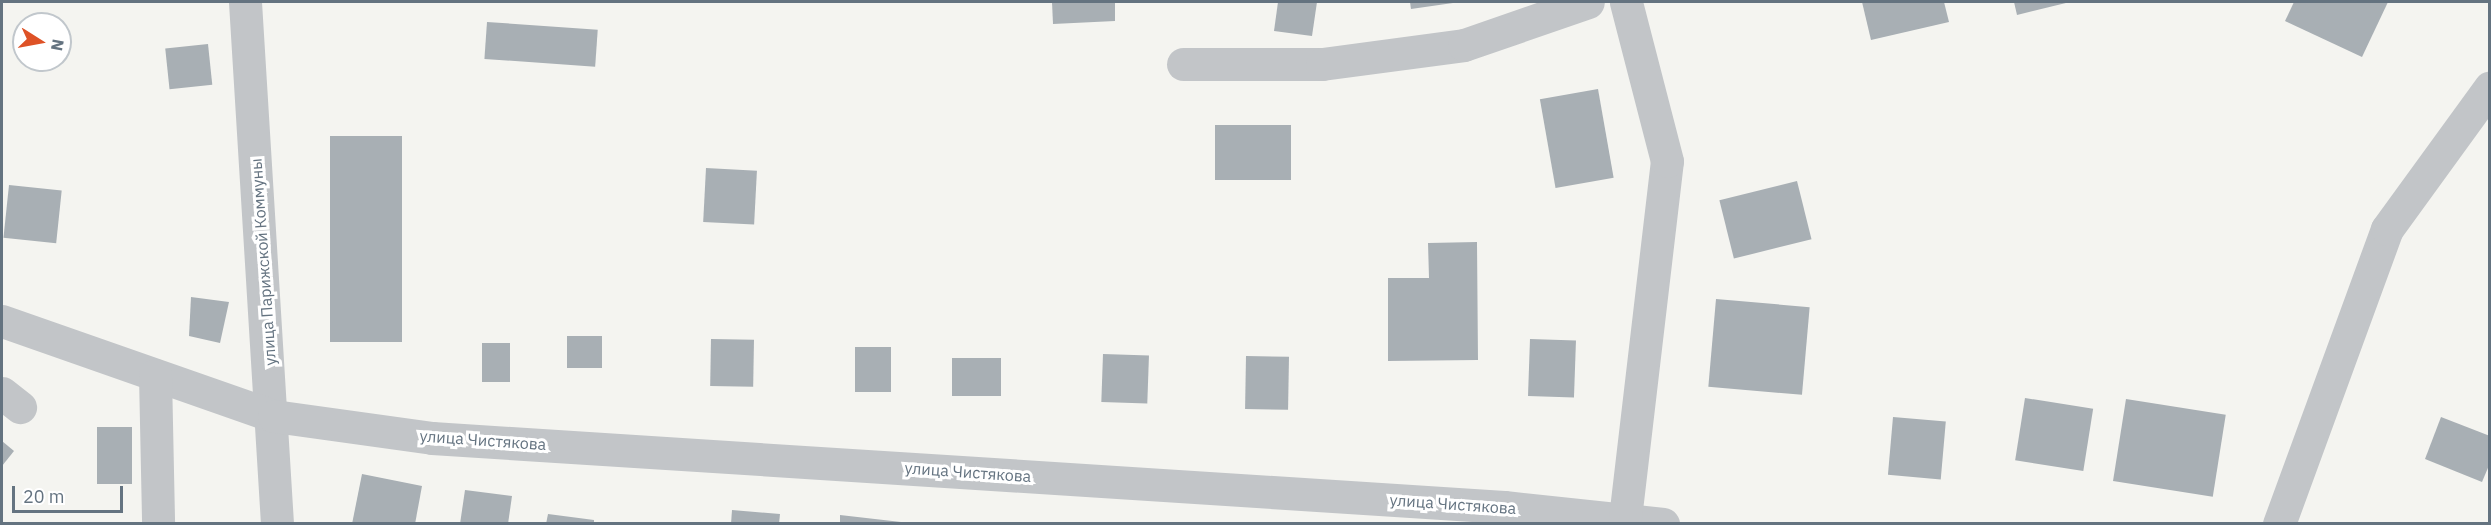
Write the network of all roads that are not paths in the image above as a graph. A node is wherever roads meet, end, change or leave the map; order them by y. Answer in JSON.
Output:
{"nodes":[{"id":1,"x":244,"y":2,"type":"edge"},
{"id":2,"x":1588,"y":2,"type":"edge"},
{"id":3,"x":1626,"y":2,"type":"edge"},
{"id":4,"x":1183,"y":64,"type":"dead end"},
{"id":5,"x":2490,"y":87,"type":"edge"},
{"id":6,"x":2,"y":321,"type":"edge"},
{"id":7,"x":155,"y":375,"type":"junction"},
{"id":8,"x":274,"y":416,"type":"junction"},
{"id":9,"x":1503,"y":515,"type":"edge"},
{"id":10,"x":1625,"y":518,"type":"junction"},
{"id":11,"x":158,"y":524,"type":"edge"},
{"id":12,"x":277,"y":524,"type":"edge"},
{"id":13,"x":1663,"y":524,"type":"edge"},
{"id":14,"x":2279,"y":524,"type":"edge"}],
"edges":[{"from":1,"to":8,"type":"street","name":"улица Парижской Коммуны"},
{"from":2,"to":4,"type":"street"},
{"from":3,"to":10,"type":"street"},
{"from":5,"to":14,"type":"street"},
{"from":6,"to":7,"type":"street","name":"улица Чистякова"},
{"from":7,"to":8,"type":"street","name":"улица Чистякова"},
{"from":7,"to":11,"type":"street"},
{"from":8,"to":9,"type":"street","name":"улица Чистякова"},
{"from":8,"to":12,"type":"street","name":"улица Парижской Коммуны"},
{"from":9,"to":10,"type":"street","name":"улица Чистякова"},
{"from":10,"to":13,"type":"street","name":"улица Чистякова"}]}
